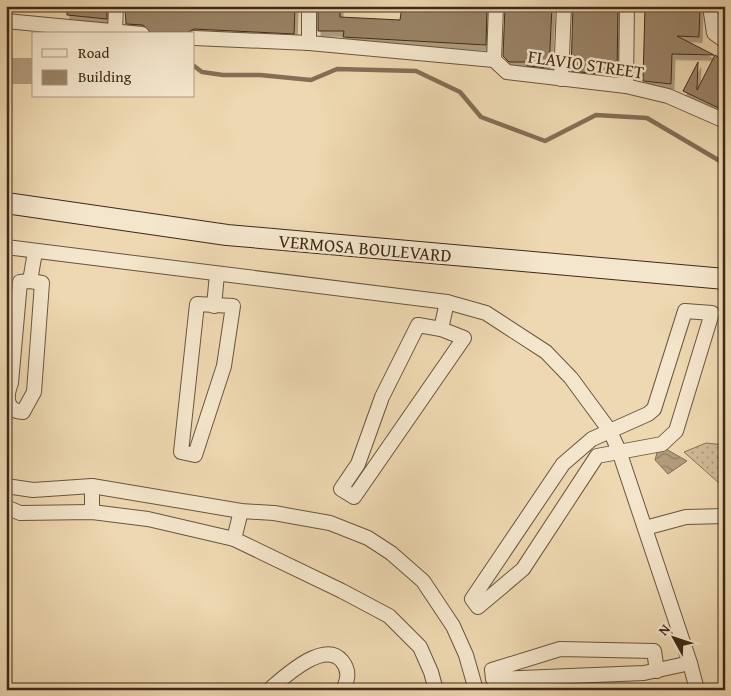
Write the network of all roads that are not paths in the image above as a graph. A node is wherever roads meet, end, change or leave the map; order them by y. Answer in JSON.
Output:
{"nodes":[{"id":1,"x":116,"y":6,"type":"edge"},
{"id":2,"x":309,"y":6,"type":"edge"},
{"id":3,"x":496,"y":6,"type":"edge"},
{"id":4,"x":564,"y":6,"type":"edge"},
{"id":5,"x":628,"y":6,"type":"edge"},
{"id":6,"x":710,"y":6,"type":"edge"},
{"id":7,"x":6,"y":21,"type":"edge"},
{"id":8,"x":115,"y":32,"type":"joint"},
{"id":9,"x":195,"y":38,"type":"edge"},
{"id":10,"x":725,"y":41,"type":"edge"},
{"id":11,"x":309,"y":43,"type":"junction"},
{"id":12,"x":494,"y":60,"type":"junction"},
{"id":13,"x":561,"y":78,"type":"junction"},
{"id":14,"x":626,"y":86,"type":"junction"},
{"id":15,"x":725,"y":121,"type":"edge"},
{"id":16,"x":6,"y":203,"type":"edge"},
{"id":17,"x":6,"y":247,"type":"edge"},
{"id":18,"x":35,"y":252,"type":"junction"},
{"id":19,"x":217,"y":274,"type":"junction"},
{"id":20,"x":725,"y":279,"type":"edge"},
{"id":21,"x":30,"y":281,"type":"junction"},
{"id":22,"x":446,"y":302,"type":"junction"},
{"id":23,"x":214,"y":306,"type":"junction"},
{"id":24,"x":441,"y":329,"type":"junction"},
{"id":25,"x":610,"y":431,"type":"junction"},
{"id":26,"x":592,"y":439,"type":"junction"},
{"id":27,"x":619,"y":451,"type":"junction"},
{"id":28,"x":597,"y":456,"type":"junction"},
{"id":29,"x":6,"y":486,"type":"edge"},
{"id":30,"x":92,"y":486,"type":"junction"},
{"id":31,"x":6,"y":507,"type":"edge"},
{"id":32,"x":241,"y":511,"type":"junction"},
{"id":33,"x":92,"y":512,"type":"junction"},
{"id":34,"x":725,"y":516,"type":"edge"},
{"id":35,"x":645,"y":528,"type":"junction"},
{"id":36,"x":234,"y":539,"type":"junction"},
{"id":37,"x":690,"y":663,"type":"junction"},
{"id":38,"x":657,"y":671,"type":"junction"},
{"id":39,"x":269,"y":690,"type":"edge"},
{"id":40,"x":343,"y":690,"type":"edge"},
{"id":41,"x":436,"y":690,"type":"edge"},
{"id":42,"x":476,"y":690,"type":"edge"},
{"id":43,"x":697,"y":690,"type":"edge"}],
"edges":[{"from":1,"to":8,"type":"street"},
{"from":2,"to":11,"type":"street"},
{"from":3,"to":12,"type":"street"},
{"from":4,"to":13,"type":"street"},
{"from":5,"to":14,"type":"street"},
{"from":6,"to":10,"type":"street"},
{"from":7,"to":8,"type":"street"},
{"from":9,"to":11,"type":"street"},
{"from":11,"to":12,"type":"street"},
{"from":12,"to":13,"type":"street","name":"FLAVIO STREET"},
{"from":13,"to":14,"type":"street","name":"FLAVIO STREET"},
{"from":14,"to":15,"type":"street","name":"FLAVIO STREET"},
{"from":16,"to":20,"type":"main road","name":"VERMOSA BOULEVARD"},
{"from":17,"to":18,"type":"street"},
{"from":18,"to":19,"type":"street"},
{"from":18,"to":21,"type":"street"},
{"from":19,"to":22,"type":"street"},
{"from":19,"to":23,"type":"street"},
{"from":21,"to":21,"type":"street"},
{"from":22,"to":24,"type":"street"},
{"from":22,"to":25,"type":"street"},
{"from":23,"to":23,"type":"street"},
{"from":24,"to":24,"type":"street"},
{"from":25,"to":26,"type":"street"},
{"from":25,"to":27,"type":"street"},
{"from":25,"to":27,"type":"street"},
{"from":26,"to":28,"type":"street"},
{"from":26,"to":28,"type":"street"},
{"from":27,"to":28,"type":"street"},
{"from":27,"to":35,"type":"street"},
{"from":29,"to":30,"type":"street"},
{"from":30,"to":32,"type":"street"},
{"from":30,"to":33,"type":"street"},
{"from":31,"to":33,"type":"street"},
{"from":32,"to":36,"type":"street"},
{"from":32,"to":42,"type":"street"},
{"from":33,"to":36,"type":"street"},
{"from":34,"to":35,"type":"street"},
{"from":35,"to":37,"type":"street"},
{"from":36,"to":41,"type":"street"},
{"from":37,"to":38,"type":"street"},
{"from":37,"to":43,"type":"street"},
{"from":38,"to":38,"type":"street"},
{"from":39,"to":40,"type":"street"}]}
